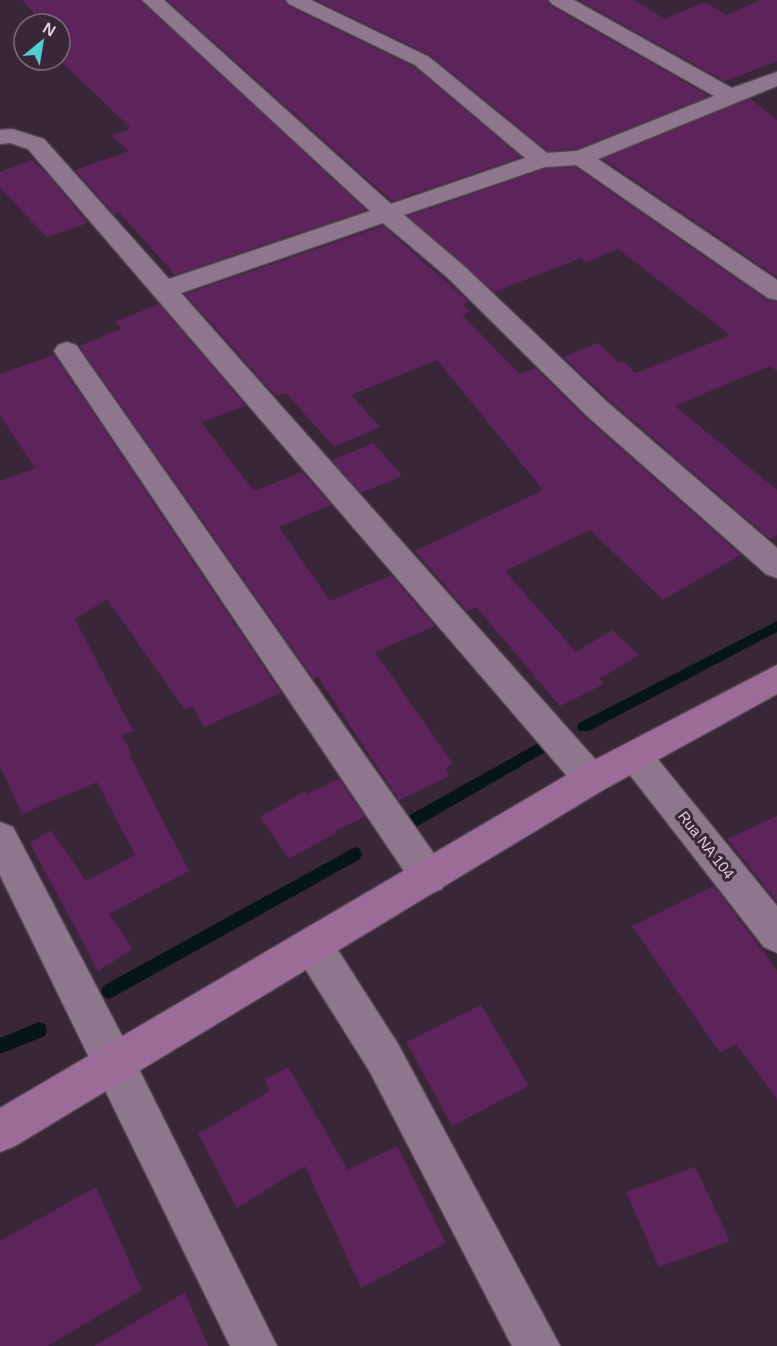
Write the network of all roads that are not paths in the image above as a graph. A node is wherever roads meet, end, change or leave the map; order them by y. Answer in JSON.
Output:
{"nodes":[{"id":1,"x":152,"y":0,"type":"edge"},
{"id":2,"x":296,"y":0,"type":"edge"},
{"id":3,"x":559,"y":0,"type":"edge"},
{"id":4,"x":777,"y":78,"type":"edge"},
{"id":5,"x":741,"y":92,"type":"junction"},
{"id":6,"x":777,"y":103,"type":"edge"},
{"id":7,"x":0,"y":137,"type":"edge"},
{"id":8,"x":581,"y":158,"type":"junction"},
{"id":9,"x":542,"y":160,"type":"junction"},
{"id":10,"x":387,"y":214,"type":"junction"},
{"id":11,"x":163,"y":290,"type":"junction"},
{"id":12,"x":777,"y":292,"type":"edge"},
{"id":13,"x":67,"y":351,"type":"dead end"},
{"id":14,"x":777,"y":566,"type":"edge"},
{"id":15,"x":777,"y":678,"type":"edge"},
{"id":16,"x":635,"y":756,"type":"junction"},
{"id":17,"x":591,"y":779,"type":"junction"},
{"id":18,"x":0,"y":838,"type":"edge"},
{"id":19,"x":429,"y":877,"type":"junction"},
{"id":20,"x":777,"y":935,"type":"edge"},
{"id":21,"x":313,"y":946,"type":"junction"},
{"id":22,"x":115,"y":1063,"type":"junction"},
{"id":23,"x":0,"y":1131,"type":"edge"},
{"id":24,"x":254,"y":1346,"type":"edge"},
{"id":25,"x":537,"y":1346,"type":"edge"}],
"edges":[{"from":1,"to":10,"type":"street"},
{"from":2,"to":9,"type":"street"},
{"from":3,"to":5,"type":"street"},
{"from":4,"to":5,"type":"street"},
{"from":5,"to":6,"type":"street"},
{"from":5,"to":8,"type":"street"},
{"from":7,"to":11,"type":"street"},
{"from":8,"to":9,"type":"street"},
{"from":8,"to":12,"type":"street"},
{"from":9,"to":10,"type":"street"},
{"from":10,"to":11,"type":"street"},
{"from":10,"to":14,"type":"street"},
{"from":11,"to":17,"type":"street"},
{"from":13,"to":19,"type":"street"},
{"from":15,"to":16,"type":"street"},
{"from":16,"to":17,"type":"street"},
{"from":16,"to":20,"type":"street","name":"Rua NA 104"},
{"from":17,"to":19,"type":"street"},
{"from":18,"to":22,"type":"street"},
{"from":19,"to":21,"type":"street"},
{"from":21,"to":22,"type":"street"},
{"from":21,"to":25,"type":"street"},
{"from":22,"to":23,"type":"street"},
{"from":22,"to":24,"type":"street"}]}
